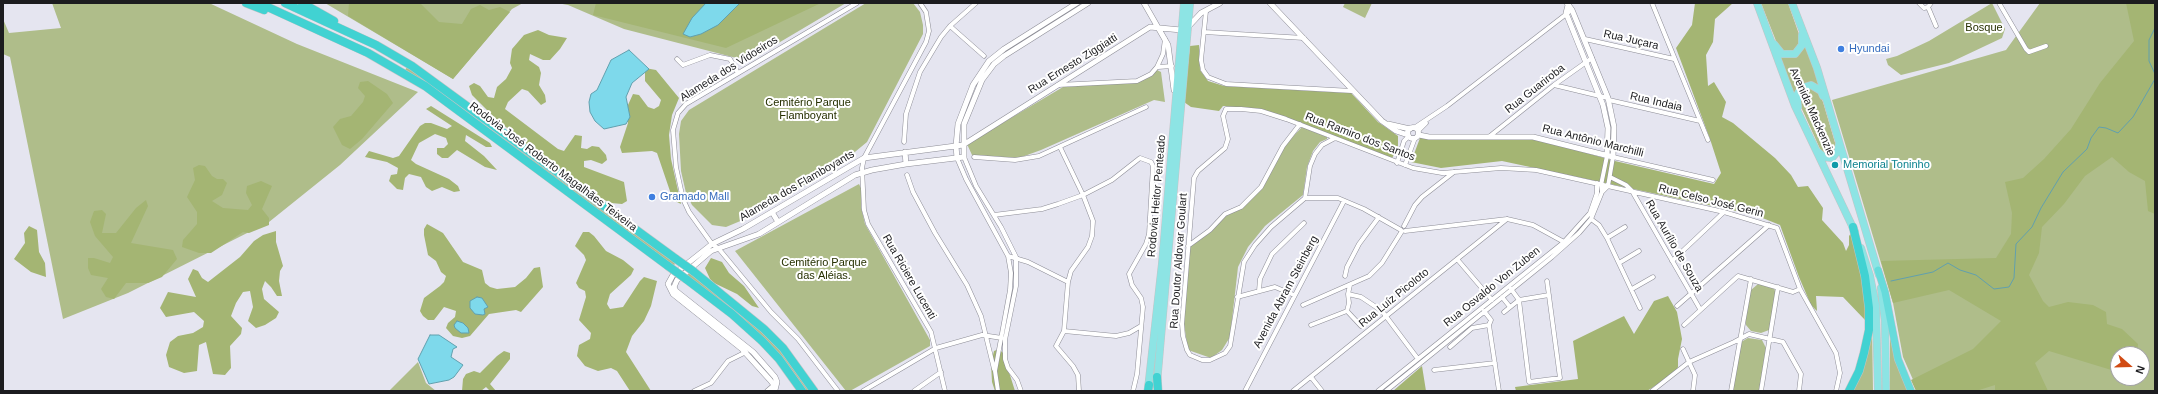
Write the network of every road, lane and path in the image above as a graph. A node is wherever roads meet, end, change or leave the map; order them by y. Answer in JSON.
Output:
{"nodes":[{"id":1,"x":246,"y":3,"type":"edge"},
{"id":2,"x":259,"y":3,"type":"edge"},
{"id":3,"x":285,"y":3,"type":"edge"},
{"id":4,"x":302,"y":3,"type":"edge"},
{"id":5,"x":857,"y":3,"type":"edge"},
{"id":6,"x":920,"y":3,"type":"edge"},
{"id":7,"x":976,"y":3,"type":"edge"},
{"id":8,"x":1077,"y":3,"type":"edge"},
{"id":9,"x":1088,"y":3,"type":"edge"},
{"id":10,"x":1144,"y":3,"type":"edge"},
{"id":11,"x":1184,"y":3,"type":"edge"},
{"id":12,"x":1190,"y":3,"type":"edge"},
{"id":13,"x":1220,"y":3,"type":"edge"},
{"id":14,"x":1270,"y":3,"type":"edge"},
{"id":15,"x":1652,"y":3,"type":"edge"},
{"id":16,"x":1757,"y":3,"type":"edge"},
{"id":17,"x":1792,"y":3,"type":"edge"},
{"id":18,"x":1919,"y":3,"type":"edge"},
{"id":19,"x":1999,"y":3,"type":"edge"},
{"id":20,"x":1568,"y":4,"type":"edge"},
{"id":21,"x":1930,"y":5,"type":"edge"},
{"id":22,"x":1572,"y":10,"type":"junction"},
{"id":23,"x":1203,"y":12,"type":"junction"},
{"id":24,"x":1566,"y":13,"type":"junction"},
{"id":25,"x":1799,"y":22,"type":"junction"},
{"id":26,"x":950,"y":26,"type":"junction"},
{"id":27,"x":1158,"y":26,"type":"junction"},
{"id":28,"x":1936,"y":26,"type":"dead end"},
{"id":29,"x":1185,"y":28,"type":"junction"},
{"id":30,"x":1204,"y":32,"type":"junction"},
{"id":31,"x":325,"y":33,"type":"junction"},
{"id":32,"x":1768,"y":34,"type":"junction"},
{"id":33,"x":1304,"y":38,"type":"junction"},
{"id":34,"x":1165,"y":39,"type":"junction"},
{"id":35,"x":1585,"y":39,"type":"junction"},
{"id":36,"x":376,"y":45,"type":"junction"},
{"id":37,"x":2046,"y":46,"type":"dead end"},
{"id":38,"x":984,"y":56,"type":"dead end"},
{"id":39,"x":1592,"y":58,"type":"junction"},
{"id":40,"x":676,"y":59,"type":"dead end"},
{"id":41,"x":1674,"y":59,"type":"junction"},
{"id":42,"x":1586,"y":60,"type":"junction"},
{"id":43,"x":1172,"y":66,"type":"junction"},
{"id":44,"x":1157,"y":67,"type":"junction"},
{"id":45,"x":738,"y":73,"type":"junction"},
{"id":46,"x":1071,"y":76,"type":"junction"},
{"id":47,"x":1078,"y":84,"type":"junction"},
{"id":48,"x":1554,"y":84,"type":"junction"},
{"id":49,"x":1057,"y":85,"type":"junction"},
{"id":50,"x":1352,"y":91,"type":"junction"},
{"id":51,"x":1600,"y":97,"type":"junction"},
{"id":52,"x":1608,"y":99,"type":"junction"},
{"id":53,"x":1826,"y":102,"type":"junction"},
{"id":54,"x":1176,"y":103,"type":"junction"},
{"id":55,"x":1146,"y":107,"type":"dead end"},
{"id":56,"x":1226,"y":108,"type":"joint"},
{"id":57,"x":1700,"y":121,"type":"junction"},
{"id":58,"x":1803,"y":121,"type":"junction"},
{"id":59,"x":1300,"y":124,"type":"junction"},
{"id":60,"x":1413,"y":134,"type":"junction"},
{"id":61,"x":1490,"y":136,"type":"junction"},
{"id":62,"x":1335,"y":138,"type":"junction"},
{"id":63,"x":1708,"y":140,"type":"dead end"},
{"id":64,"x":904,"y":142,"type":"dead end"},
{"id":65,"x":1839,"y":144,"type":"junction"},
{"id":66,"x":963,"y":145,"type":"junction"},
{"id":67,"x":956,"y":146,"type":"junction"},
{"id":68,"x":1060,"y":147,"type":"junction"},
{"id":69,"x":1817,"y":151,"type":"junction"},
{"id":70,"x":905,"y":152,"type":"junction"},
{"id":71,"x":1607,"y":156,"type":"junction"},
{"id":72,"x":964,"y":157,"type":"junction"},
{"id":73,"x":974,"y":157,"type":"dead end"},
{"id":74,"x":1614,"y":157,"type":"junction"},
{"id":75,"x":864,"y":158,"type":"junction"},
{"id":76,"x":957,"y":158,"type":"junction"},
{"id":77,"x":1398,"y":163,"type":"junction"},
{"id":78,"x":906,"y":164,"type":"junction"},
{"id":79,"x":1405,"y":165,"type":"junction"},
{"id":80,"x":1454,"y":171,"type":"junction"},
{"id":81,"x":863,"y":172,"type":"junction"},
{"id":82,"x":1442,"y":173,"type":"junction"},
{"id":83,"x":908,"y":175,"type":"dead end"},
{"id":84,"x":1610,"y":177,"type":"junction"},
{"id":85,"x":1713,"y":180,"type":"dead end"},
{"id":86,"x":1444,"y":181,"type":"junction"},
{"id":87,"x":1599,"y":184,"type":"junction"},
{"id":88,"x":1608,"y":186,"type":"junction"},
{"id":89,"x":1632,"y":191,"type":"junction"},
{"id":90,"x":1602,"y":192,"type":"junction"},
{"id":91,"x":1083,"y":194,"type":"junction"},
{"id":92,"x":1305,"y":198,"type":"junction"},
{"id":93,"x":1344,"y":201,"type":"junction"},
{"id":94,"x":772,"y":212,"type":"junction"},
{"id":95,"x":1724,"y":212,"type":"junction"},
{"id":96,"x":994,"y":215,"type":"junction"},
{"id":97,"x":1379,"y":217,"type":"junction"},
{"id":98,"x":1507,"y":219,"type":"junction"},
{"id":99,"x":1590,"y":219,"type":"junction"},
{"id":100,"x":778,"y":222,"type":"junction"},
{"id":101,"x":1304,"y":224,"type":"dead end"},
{"id":102,"x":1769,"y":225,"type":"junction"},
{"id":103,"x":1625,"y":227,"type":"dead end"},
{"id":104,"x":1853,"y":227,"type":"junction"},
{"id":105,"x":1403,"y":228,"type":"junction"},
{"id":106,"x":1607,"y":238,"type":"junction"},
{"id":107,"x":1564,"y":242,"type":"junction"},
{"id":108,"x":712,"y":244,"type":"junction"},
{"id":109,"x":1188,"y":246,"type":"junction"},
{"id":110,"x":719,"y":249,"type":"junction"},
{"id":111,"x":1639,"y":252,"type":"dead end"},
{"id":112,"x":1008,"y":256,"type":"junction"},
{"id":113,"x":1016,"y":257,"type":"junction"},
{"id":114,"x":1458,"y":259,"type":"junction"},
{"id":115,"x":1672,"y":261,"type":"junction"},
{"id":116,"x":1619,"y":263,"type":"junction"},
{"id":117,"x":1878,"y":270,"type":"junction"},
{"id":118,"x":1345,"y":276,"type":"dead end"},
{"id":119,"x":1653,"y":277,"type":"dead end"},
{"id":120,"x":1751,"y":279,"type":"junction"},
{"id":121,"x":1547,"y":280,"type":"dead end"},
{"id":122,"x":1068,"y":282,"type":"junction"},
{"id":123,"x":668,"y":284,"type":"junction"},
{"id":124,"x":1350,"y":284,"type":"junction"},
{"id":125,"x":674,"y":287,"type":"junction"},
{"id":126,"x":1778,"y":287,"type":"junction"},
{"id":127,"x":1512,"y":289,"type":"junction"},
{"id":128,"x":1632,"y":289,"type":"junction"},
{"id":129,"x":1800,"y":289,"type":"junction"},
{"id":130,"x":1258,"y":291,"type":"junction"},
{"id":131,"x":1348,"y":294,"type":"junction"},
{"id":132,"x":1691,"y":294,"type":"junction"},
{"id":133,"x":1294,"y":295,"type":"junction"},
{"id":134,"x":1549,"y":295,"type":"junction"},
{"id":135,"x":1237,"y":297,"type":"junction"},
{"id":136,"x":1502,"y":297,"type":"junction"},
{"id":137,"x":1492,"y":300,"type":"junction"},
{"id":138,"x":1519,"y":300,"type":"junction"},
{"id":139,"x":689,"y":304,"type":"junction"},
{"id":140,"x":1303,"y":305,"type":"dead end"},
{"id":141,"x":1677,"y":306,"type":"dead end"},
{"id":142,"x":1510,"y":307,"type":"junction"},
{"id":143,"x":1640,"y":308,"type":"dead end"},
{"id":144,"x":1700,"y":309,"type":"junction"},
{"id":145,"x":1348,"y":311,"type":"junction"},
{"id":146,"x":1484,"y":312,"type":"junction"},
{"id":147,"x":1504,"y":312,"type":"dead end"},
{"id":148,"x":1386,"y":316,"type":"junction"},
{"id":149,"x":1311,"y":325,"type":"dead end"},
{"id":150,"x":1489,"y":325,"type":"junction"},
{"id":151,"x":1684,"y":325,"type":"dead end"},
{"id":152,"x":1141,"y":326,"type":"junction"},
{"id":153,"x":1360,"y":326,"type":"dead end"},
{"id":154,"x":1064,"y":331,"type":"junction"},
{"id":155,"x":988,"y":337,"type":"junction"},
{"id":156,"x":1740,"y":337,"type":"junction"},
{"id":157,"x":1770,"y":337,"type":"junction"},
{"id":158,"x":1002,"y":338,"type":"junction"},
{"id":159,"x":1450,"y":347,"type":"dead end"},
{"id":160,"x":936,"y":348,"type":"junction"},
{"id":161,"x":1682,"y":349,"type":"dead end"},
{"id":162,"x":748,"y":351,"type":"junction"},
{"id":163,"x":1418,"y":359,"type":"junction"},
{"id":164,"x":1689,"y":362,"type":"junction"},
{"id":165,"x":1495,"y":363,"type":"junction"},
{"id":166,"x":1434,"y":370,"type":"dead end"},
{"id":167,"x":995,"y":371,"type":"junction"},
{"id":168,"x":941,"y":372,"type":"junction"},
{"id":169,"x":1157,"y":377,"type":"joint"},
{"id":170,"x":1311,"y":377,"type":"junction"},
{"id":171,"x":774,"y":389,"type":"edge"},
{"id":172,"x":1148,"y":389,"type":"edge"},
{"id":173,"x":694,"y":391,"type":"edge"},
{"id":174,"x":767,"y":391,"type":"edge"},
{"id":175,"x":802,"y":391,"type":"edge"},
{"id":176,"x":814,"y":391,"type":"edge"},
{"id":177,"x":838,"y":391,"type":"edge"},
{"id":178,"x":863,"y":391,"type":"edge"},
{"id":179,"x":914,"y":391,"type":"edge"},
{"id":180,"x":945,"y":391,"type":"edge"},
{"id":181,"x":998,"y":391,"type":"edge"},
{"id":182,"x":1021,"y":391,"type":"edge"},
{"id":183,"x":1079,"y":391,"type":"edge"},
{"id":184,"x":1133,"y":391,"type":"edge"},
{"id":185,"x":1157,"y":391,"type":"edge"},
{"id":186,"x":1245,"y":391,"type":"edge"},
{"id":187,"x":1293,"y":391,"type":"edge"},
{"id":188,"x":1322,"y":391,"type":"edge"},
{"id":189,"x":1378,"y":391,"type":"edge"},
{"id":190,"x":1386,"y":391,"type":"edge"},
{"id":191,"x":1499,"y":391,"type":"edge"},
{"id":192,"x":1652,"y":391,"type":"edge"},
{"id":193,"x":1693,"y":391,"type":"edge"},
{"id":194,"x":1731,"y":391,"type":"edge"},
{"id":195,"x":1761,"y":391,"type":"edge"},
{"id":196,"x":1799,"y":391,"type":"edge"},
{"id":197,"x":1836,"y":391,"type":"edge"},
{"id":198,"x":1849,"y":391,"type":"edge"},
{"id":199,"x":1878,"y":391,"type":"edge"},
{"id":200,"x":1886,"y":391,"type":"edge"},
{"id":201,"x":1911,"y":391,"type":"edge"}],
"edges":[{"from":1,"to":31,"type":"highway"},
{"from":2,"to":31,"type":"highway","name":"Rodovia José Roberto Magalhães Teixeira"},
{"from":3,"to":36,"type":"highway","name":"Rodovia José Roberto Magalhães Teixeira"},
{"from":4,"to":36,"type":"highway"},
{"from":5,"to":45,"type":"street","name":"Alameda dos Vidoeiros"},
{"from":6,"to":75,"type":"street"},
{"from":7,"to":26,"type":"street"},
{"from":8,"to":67,"type":"street"},
{"from":9,"to":66,"type":"street"},
{"from":10,"to":27,"type":"street"},
{"from":11,"to":29,"type":"main road","name":"Rodovia Heitor Penteado"},
{"from":12,"to":29,"type":"main road","name":"Rodovia Heitor Penteado"},
{"from":13,"to":23,"type":"street"},
{"from":14,"to":33,"type":"street","name":"Rua Antônio Marchilli"},
{"from":15,"to":41,"type":"street"},
{"from":16,"to":32,"type":"main road","name":"Avenida Mackenzie"},
{"from":17,"to":25,"type":"main road","name":"Avenida Mackenzie"},
{"from":18,"to":21,"type":"street"},
{"from":19,"to":37,"type":"street"},
{"from":20,"to":22,"type":"street"},
{"from":20,"to":24,"type":"street"},
{"from":21,"to":28,"type":"street"},
{"from":22,"to":24,"type":"street"},
{"from":22,"to":35,"type":"street"},
{"from":23,"to":29,"type":"street"},
{"from":23,"to":30,"type":"street"},
{"from":24,"to":42,"type":"street","name":"Rua Osvaldo Von Zuben"},
{"from":24,"to":60,"type":"street"},
{"from":25,"to":32,"type":"main road"},
{"from":25,"to":53,"type":"main road","name":"Avenida Mackenzie"},
{"from":26,"to":38,"type":"street"},
{"from":26,"to":64,"type":"street"},
{"from":27,"to":29,"type":"street"},
{"from":27,"to":34,"type":"street"},
{"from":27,"to":46,"type":"street","name":"Rua Ernesto Ziggiatti"},
{"from":29,"to":54,"type":"main road","name":"Rodovia Heitor Penteado"},
{"from":29,"to":169,"type":"main road","name":"Rodovia Heitor Penteado"},
{"from":30,"to":33,"type":"street"},
{"from":30,"to":50,"type":"street"},
{"from":31,"to":175,"type":"highway","name":"Rodovia José Roberto Magalhães Teixeira","bridge":true},
{"from":32,"to":58,"type":"main road","name":"Avenida Mackenzie"},
{"from":33,"to":50,"type":"street","name":"Rua Antônio Marchilli"},
{"from":34,"to":43,"type":"street"},
{"from":34,"to":44,"type":"street"},
{"from":35,"to":39,"type":"street"},
{"from":35,"to":41,"type":"street","name":"Rua Juçara"},
{"from":36,"to":176,"type":"highway","name":"Rodovia José Roberto Magalhães Teixeira","bridge":true},
{"from":39,"to":42,"type":"street","name":"Rua Guariroba"},
{"from":39,"to":52,"type":"street"},
{"from":40,"to":45,"type":"street"},
{"from":41,"to":57,"type":"street"},
{"from":42,"to":48,"type":"street","name":"Rua Guariroba"},
{"from":42,"to":51,"type":"street","name":"Rua Osvaldo Von Zuben"},
{"from":43,"to":44,"type":"street"},
{"from":43,"to":54,"type":"street"},
{"from":44,"to":47,"type":"street"},
{"from":45,"to":108,"type":"street","name":"Alameda dos Vidoeiros"},
{"from":46,"to":47,"type":"street"},
{"from":46,"to":49,"type":"street","name":"Rua Ernesto Ziggiatti"},
{"from":47,"to":49,"type":"street"},
{"from":48,"to":51,"type":"street","name":"Rua Indaia"},
{"from":48,"to":61,"type":"street","name":"Rua Guariroba"},
{"from":49,"to":66,"type":"street","name":"Rua Ernesto Ziggiatti"},
{"from":50,"to":60,"type":"street","name":"Rua Antônio Marchilli"},
{"from":51,"to":52,"type":"street","name":"Rua Indaia"},
{"from":51,"to":71,"type":"street","name":"Rua Osvaldo Von Zuben"},
{"from":52,"to":57,"type":"street","name":"Rua Indaia"},
{"from":52,"to":74,"type":"street"},
{"from":53,"to":58,"type":"main road"},
{"from":53,"to":65,"type":"main road","name":"Avenida Mackenzie"},
{"from":54,"to":172,"type":"main road","name":"Rodovia Heitor Penteado"},
{"from":55,"to":68,"type":"street"},
{"from":56,"to":59,"type":"street","name":"Rua Ramiro dos Santos"},
{"from":56,"to":109,"type":"street","name":"Rua Doutor Aldovar Goulart"},
{"from":57,"to":63,"type":"street"},
{"from":58,"to":69,"type":"main road","name":"Avenida Mackenzie"},
{"from":59,"to":62,"type":"street","name":"Rua Ramiro dos Santos"},
{"from":59,"to":109,"type":"street"},
{"from":60,"to":61,"type":"street","name":"Rua Antônio Marchilli"},
{"from":60,"to":77,"type":"street"},
{"from":60,"to":79,"type":"street"},
{"from":61,"to":71,"type":"street","name":"Rua Antônio Marchilli"},
{"from":62,"to":77,"type":"street","name":"Rua Ramiro dos Santos"},
{"from":62,"to":92,"type":"street"},
{"from":65,"to":69,"type":"main road"},
{"from":65,"to":117,"type":"main road","name":"Avenida Mackenzie"},
{"from":66,"to":67,"type":"street","name":"Rua Ernesto Ziggiatti"},
{"from":66,"to":72,"type":"street"},
{"from":67,"to":70,"type":"street","name":"Alameda dos Flamboyants"},
{"from":67,"to":76,"type":"street"},
{"from":68,"to":73,"type":"street"},
{"from":68,"to":91,"type":"street"},
{"from":69,"to":104,"type":"main road","name":"Avenida Mackenzie"},
{"from":70,"to":75,"type":"street","name":"Alameda dos Flamboyants"},
{"from":70,"to":78,"type":"street"},
{"from":71,"to":74,"type":"street","name":"Rua Antônio Marchilli"},
{"from":71,"to":87,"type":"street","name":"Rua Osvaldo Von Zuben"},
{"from":72,"to":76,"type":"street","name":"Alameda dos Flamboyants"},
{"from":72,"to":96,"type":"street"},
{"from":74,"to":84,"type":"street"},
{"from":74,"to":85,"type":"street","name":"Rua Antônio Marchilli"},
{"from":75,"to":81,"type":"street","name":"Rua Riciere Lucenti"},
{"from":75,"to":94,"type":"street","name":"Alameda dos Flamboyants"},
{"from":76,"to":78,"type":"street","name":"Alameda dos Flamboyants"},
{"from":76,"to":112,"type":"street"},
{"from":77,"to":79,"type":"street","name":"Rua Ramiro dos Santos"},
{"from":78,"to":81,"type":"street","name":"Alameda dos Flamboyants"},
{"from":79,"to":82,"type":"street","name":"Rua Ramiro dos Santos"},
{"from":80,"to":82,"type":"street","name":"Rua Ramiro dos Santos"},
{"from":80,"to":86,"type":"street"},
{"from":80,"to":87,"type":"street","name":"Rua Ramiro dos Santos"},
{"from":81,"to":100,"type":"street","name":"Alameda dos Flamboyants"},
{"from":81,"to":160,"type":"street","name":"Rua Riciere Lucenti"},
{"from":82,"to":86,"type":"street"},
{"from":83,"to":155,"type":"street"},
{"from":84,"to":88,"type":"street"},
{"from":84,"to":89,"type":"street"},
{"from":86,"to":105,"type":"street"},
{"from":87,"to":88,"type":"street","name":"Rua Ramiro dos Santos"},
{"from":87,"to":90,"type":"street","name":"Rua Osvaldo Von Zuben"},
{"from":87,"to":107,"type":"street","name":"Rua Osvaldo Von Zuben"},
{"from":88,"to":89,"type":"street","name":"Rua Celso José Gerin"},
{"from":88,"to":90,"type":"street","name":"Rua Osvaldo Von Zuben"},
{"from":89,"to":95,"type":"street","name":"Rua Celso José Gerin"},
{"from":89,"to":115,"type":"street","name":"Rua Aurílio de Souza"},
{"from":90,"to":99,"type":"street","name":"Rua Osvaldo Von Zuben"},
{"from":91,"to":96,"type":"street"},
{"from":91,"to":122,"type":"street"},
{"from":91,"to":152,"type":"street"},
{"from":92,"to":93,"type":"street"},
{"from":92,"to":135,"type":"street","name":"Rua Doutor Aldovar Goulart"},
{"from":93,"to":97,"type":"street"},
{"from":93,"to":133,"type":"street","name":"Avenida Abram Steinberg"},
{"from":94,"to":100,"type":"street"},
{"from":94,"to":108,"type":"street","name":"Alameda dos Flamboyants"},
{"from":95,"to":102,"type":"street","name":"Rua Celso José Gerin"},
{"from":95,"to":115,"type":"street"},
{"from":96,"to":113,"type":"street"},
{"from":97,"to":105,"type":"street"},
{"from":97,"to":118,"type":"street"},
{"from":98,"to":105,"type":"street"},
{"from":98,"to":107,"type":"street"},
{"from":98,"to":114,"type":"street","name":"Rua Luíz Picoloto"},
{"from":99,"to":106,"type":"street"},
{"from":99,"to":127,"type":"street","name":"Rua Osvaldo Von Zuben"},
{"from":100,"to":110,"type":"street","name":"Alameda dos Flamboyants"},
{"from":101,"to":130,"type":"street"},
{"from":102,"to":129,"type":"street","name":"Rua Celso José Gerin"},
{"from":102,"to":132,"type":"street"},
{"from":103,"to":106,"type":"street"},
{"from":104,"to":198,"type":"highway"},
{"from":104,"to":199,"type":"main road","name":"Avenida Mackenzie"},
{"from":105,"to":124,"type":"street"},
{"from":106,"to":116,"type":"street"},
{"from":107,"to":137,"type":"street","name":"Rua Osvaldo Von Zuben"},
{"from":108,"to":110,"type":"street","name":"Alameda dos Vidoeiros"},
{"from":108,"to":123,"type":"street","name":"Alameda dos Flamboyants"},
{"from":109,"to":135,"type":"street","name":"Rua Doutor Aldovar Goulart"},
{"from":110,"to":125,"type":"street","name":"Alameda dos Flamboyants"},
{"from":110,"to":177,"type":"street","name":"Alameda dos Vidoeiros"},
{"from":111,"to":116,"type":"street"},
{"from":112,"to":113,"type":"street"},
{"from":112,"to":158,"type":"street"},
{"from":113,"to":122,"type":"street"},
{"from":113,"to":158,"type":"street"},
{"from":114,"to":137,"type":"street"},
{"from":114,"to":148,"type":"street","name":"Rua Luíz Picoloto"},
{"from":115,"to":132,"type":"street","name":"Rua Aurílio de Souza"},
{"from":116,"to":128,"type":"street"},
{"from":117,"to":200,"type":"main road","name":"Avenida Mackenzie"},
{"from":117,"to":201,"type":"highway"},
{"from":119,"to":128,"type":"street"},
{"from":120,"to":126,"type":"street"},
{"from":120,"to":144,"type":"street"},
{"from":120,"to":156,"type":"street"},
{"from":121,"to":134,"type":"street"},
{"from":122,"to":154,"type":"street"},
{"from":123,"to":125,"type":"street"},
{"from":123,"to":139,"type":"street"},
{"from":124,"to":131,"type":"street"},
{"from":124,"to":140,"type":"street"},
{"from":125,"to":139,"type":"street"},
{"from":126,"to":129,"type":"street"},
{"from":126,"to":157,"type":"street"},
{"from":127,"to":136,"type":"street","name":"Rua Osvaldo Von Zuben"},
{"from":127,"to":138,"type":"street"},
{"from":128,"to":143,"type":"street"},
{"from":129,"to":197,"type":"street","name":"Rua Celso José Gerin"},
{"from":130,"to":133,"type":"street"},
{"from":130,"to":135,"type":"street"},
{"from":131,"to":145,"type":"street"},
{"from":131,"to":148,"type":"street"},
{"from":132,"to":141,"type":"street"},
{"from":132,"to":144,"type":"street","name":"Rua Aurílio de Souza"},
{"from":133,"to":186,"type":"street","name":"Avenida Abram Steinberg"},
{"from":134,"to":138,"type":"street"},
{"from":134,"to":138,"type":"street"},
{"from":136,"to":142,"type":"street"},
{"from":136,"to":146,"type":"street","name":"Rua Osvaldo Von Zuben"},
{"from":137,"to":163,"type":"street","name":"Rua Osvaldo Von Zuben"},
{"from":138,"to":142,"type":"street"},
{"from":139,"to":162,"type":"street"},
{"from":142,"to":147,"type":"street"},
{"from":144,"to":151,"type":"street"},
{"from":145,"to":149,"type":"street"},
{"from":145,"to":153,"type":"street"},
{"from":146,"to":150,"type":"street"},
{"from":146,"to":190,"type":"street","name":"Rua Osvaldo Von Zuben"},
{"from":148,"to":163,"type":"street"},
{"from":148,"to":170,"type":"street","name":"Rua Luíz Picoloto"},
{"from":150,"to":159,"type":"street"},
{"from":150,"to":165,"type":"street"},
{"from":152,"to":154,"type":"street"},
{"from":152,"to":184,"type":"street"},
{"from":154,"to":183,"type":"street"},
{"from":155,"to":158,"type":"street"},
{"from":155,"to":160,"type":"street"},
{"from":155,"to":167,"type":"street"},
{"from":156,"to":157,"type":"street"},
{"from":156,"to":164,"type":"street"},
{"from":156,"to":194,"type":"street"},
{"from":157,"to":195,"type":"street"},
{"from":157,"to":196,"type":"street"},
{"from":158,"to":167,"type":"street"},
{"from":158,"to":182,"type":"street"},
{"from":160,"to":168,"type":"street","name":"Rua Riciere Lucenti"},
{"from":160,"to":178,"type":"street"},
{"from":161,"to":164,"type":"street"},
{"from":162,"to":171,"type":"street"},
{"from":162,"to":173,"type":"street"},
{"from":163,"to":189,"type":"street","name":"Rua Osvaldo Von Zuben"},
{"from":164,"to":192,"type":"street"},
{"from":164,"to":193,"type":"street"},
{"from":165,"to":166,"type":"street"},
{"from":165,"to":191,"type":"street"},
{"from":167,"to":181,"type":"street"},
{"from":168,"to":179,"type":"street"},
{"from":168,"to":180,"type":"street","name":"Rua Riciere Lucenti"},
{"from":169,"to":185,"type":"highway"},
{"from":170,"to":187,"type":"street","name":"Rua Luíz Picoloto"},
{"from":170,"to":188,"type":"street"},
{"from":171,"to":174,"type":"street"}]}
